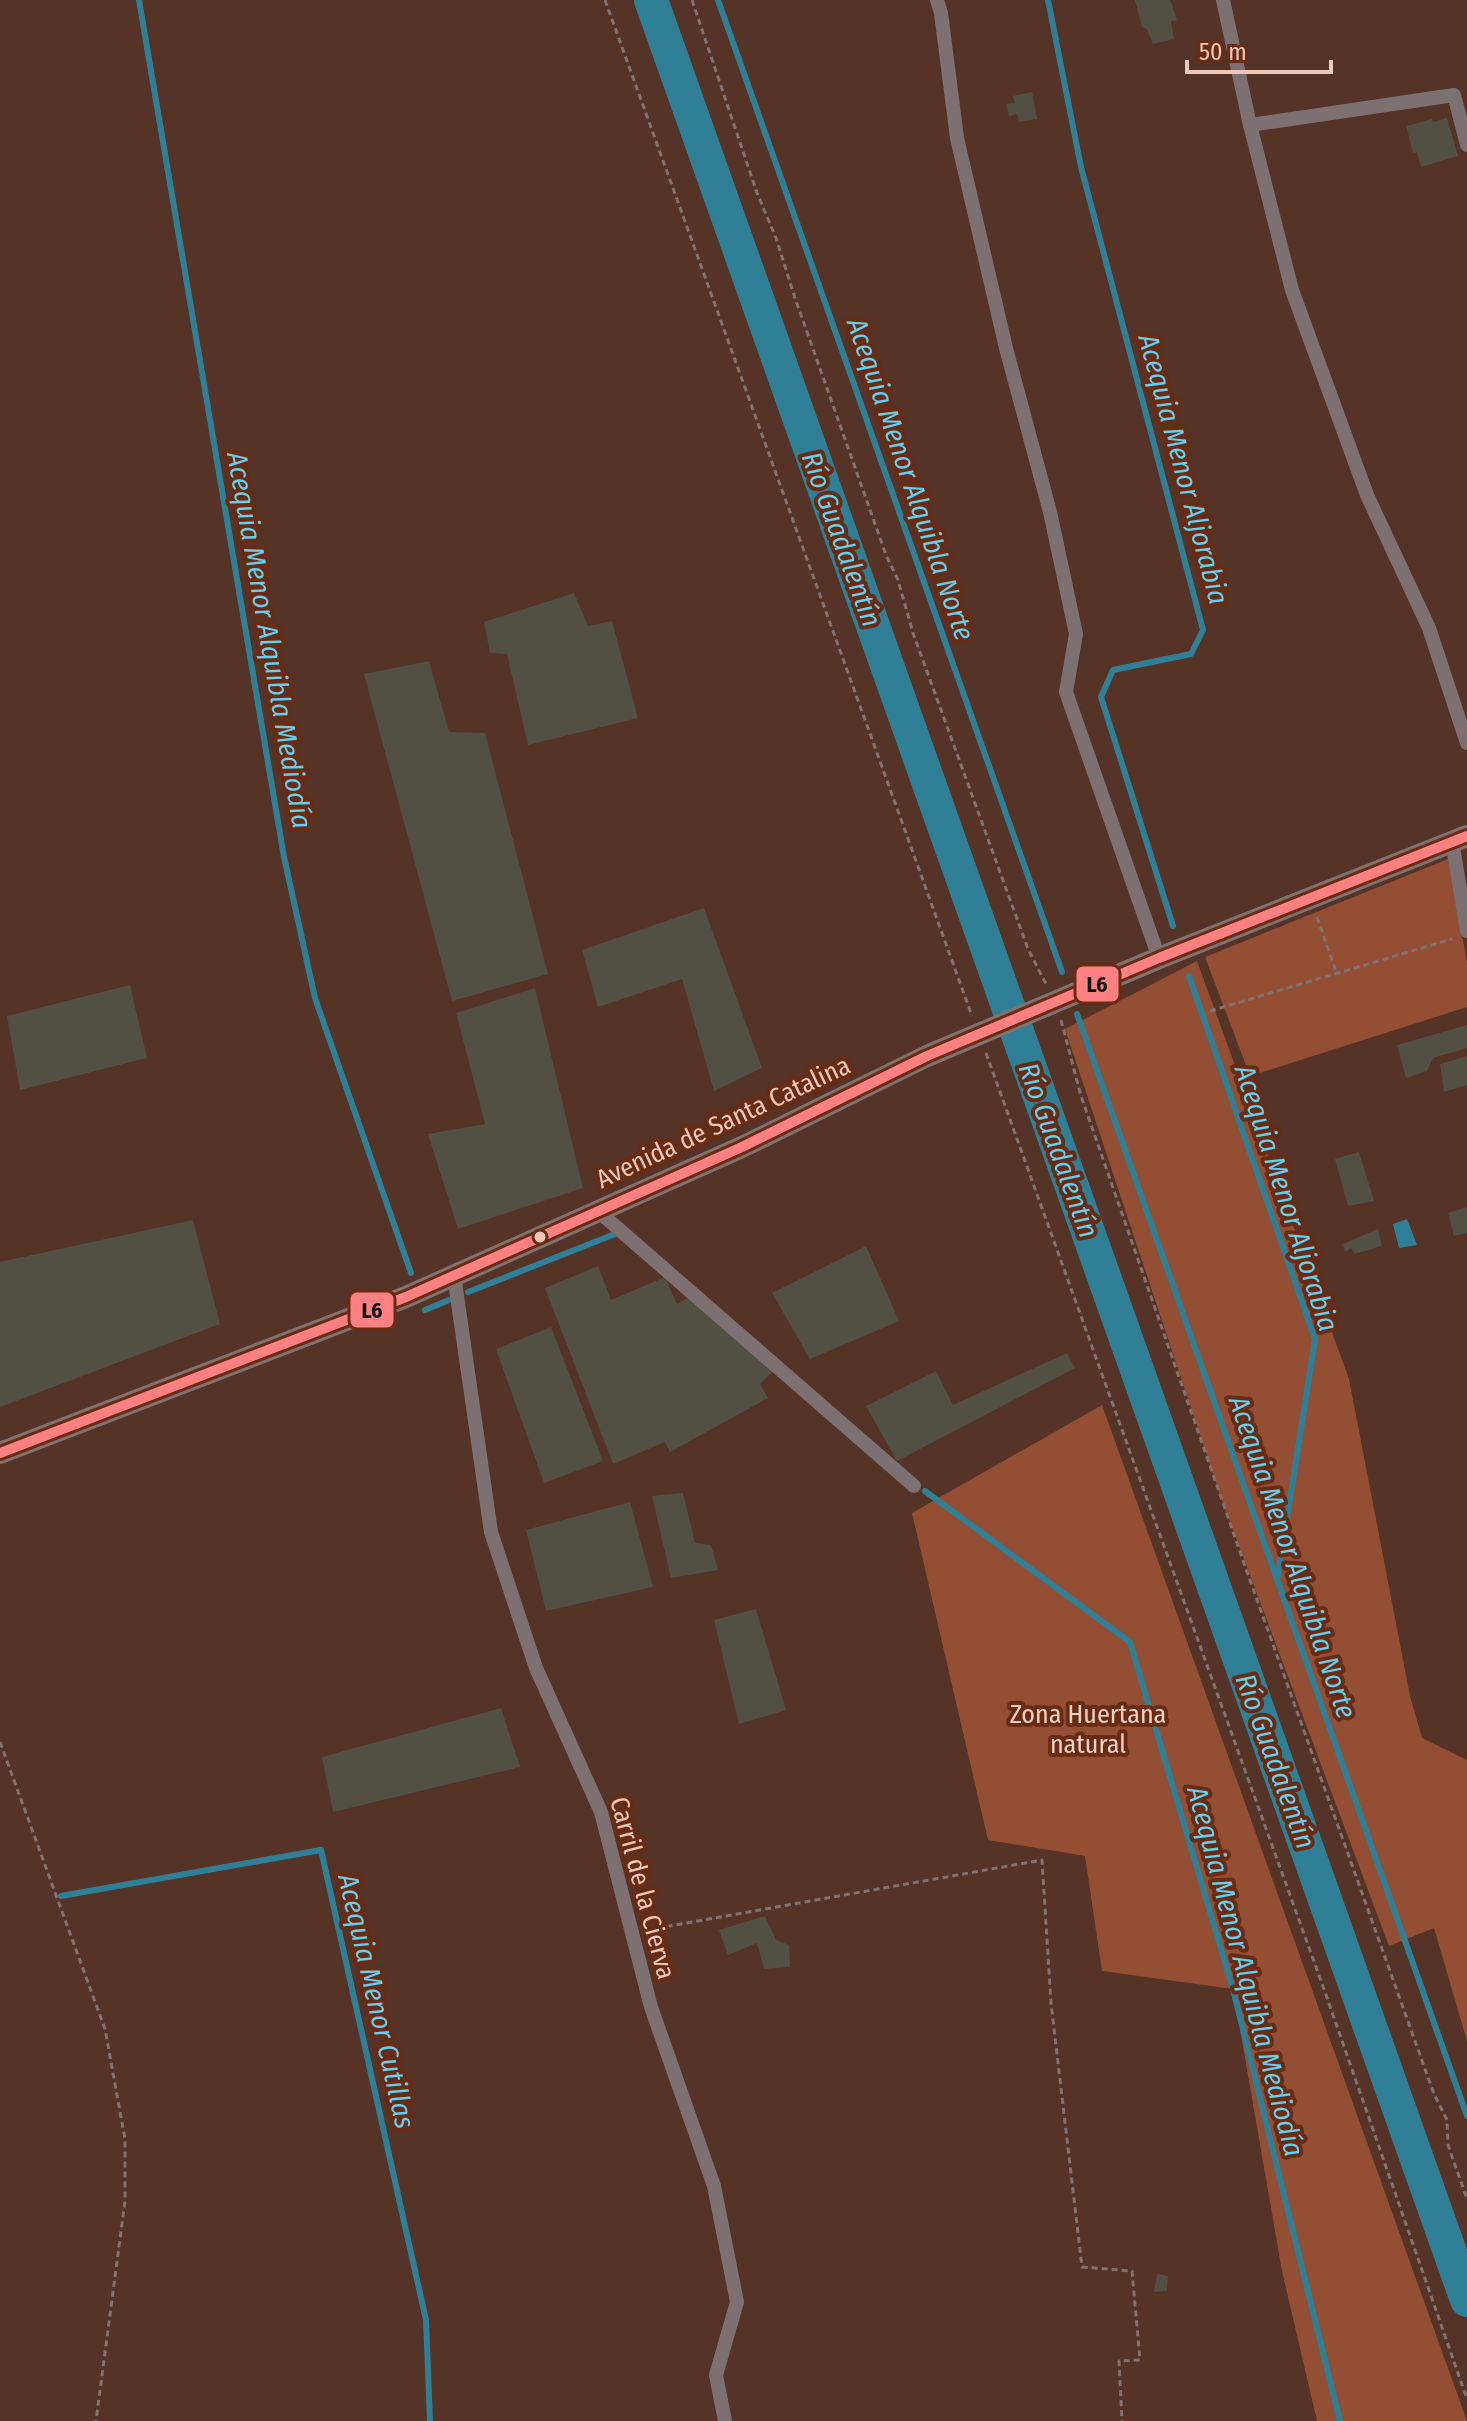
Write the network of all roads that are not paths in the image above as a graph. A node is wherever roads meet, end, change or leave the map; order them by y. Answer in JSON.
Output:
{"nodes":[{"id":1,"x":937,"y":0,"type":"edge"},
{"id":2,"x":1223,"y":0,"type":"edge"},
{"id":3,"x":1250,"y":125,"type":"junction"},
{"id":4,"x":1467,"y":145,"type":"edge"},
{"id":5,"x":1467,"y":743,"type":"edge"},
{"id":6,"x":1460,"y":838,"type":"edge"},
{"id":7,"x":1467,"y":931,"type":"edge"},
{"id":8,"x":1159,"y":958,"type":"junction"},
{"id":9,"x":598,"y":1211,"type":"junction"},
{"id":10,"x":454,"y":1275,"type":"junction"},
{"id":11,"x":0,"y":1453,"type":"edge"},
{"id":12,"x":914,"y":1486,"type":"dead end"},
{"id":13,"x":725,"y":2421,"type":"edge"}],
"edges":[{"from":1,"to":8,"type":"street"},
{"from":2,"to":3,"type":"street"},
{"from":3,"to":4,"type":"street"},
{"from":3,"to":5,"type":"street"},
{"from":6,"to":7,"type":"street"},
{"from":6,"to":8,"type":"main road","name":"Avenida de Santa Catalina"},
{"from":8,"to":9,"type":"main road","name":"Avenida de Santa Catalina"},
{"from":9,"to":10,"type":"main road","name":"Avenida de Santa Catalina"},
{"from":9,"to":12,"type":"street"},
{"from":10,"to":11,"type":"main road","name":"Avenida de Santa Catalina"},
{"from":10,"to":13,"type":"street","name":"Carril de la Cierva"}]}
